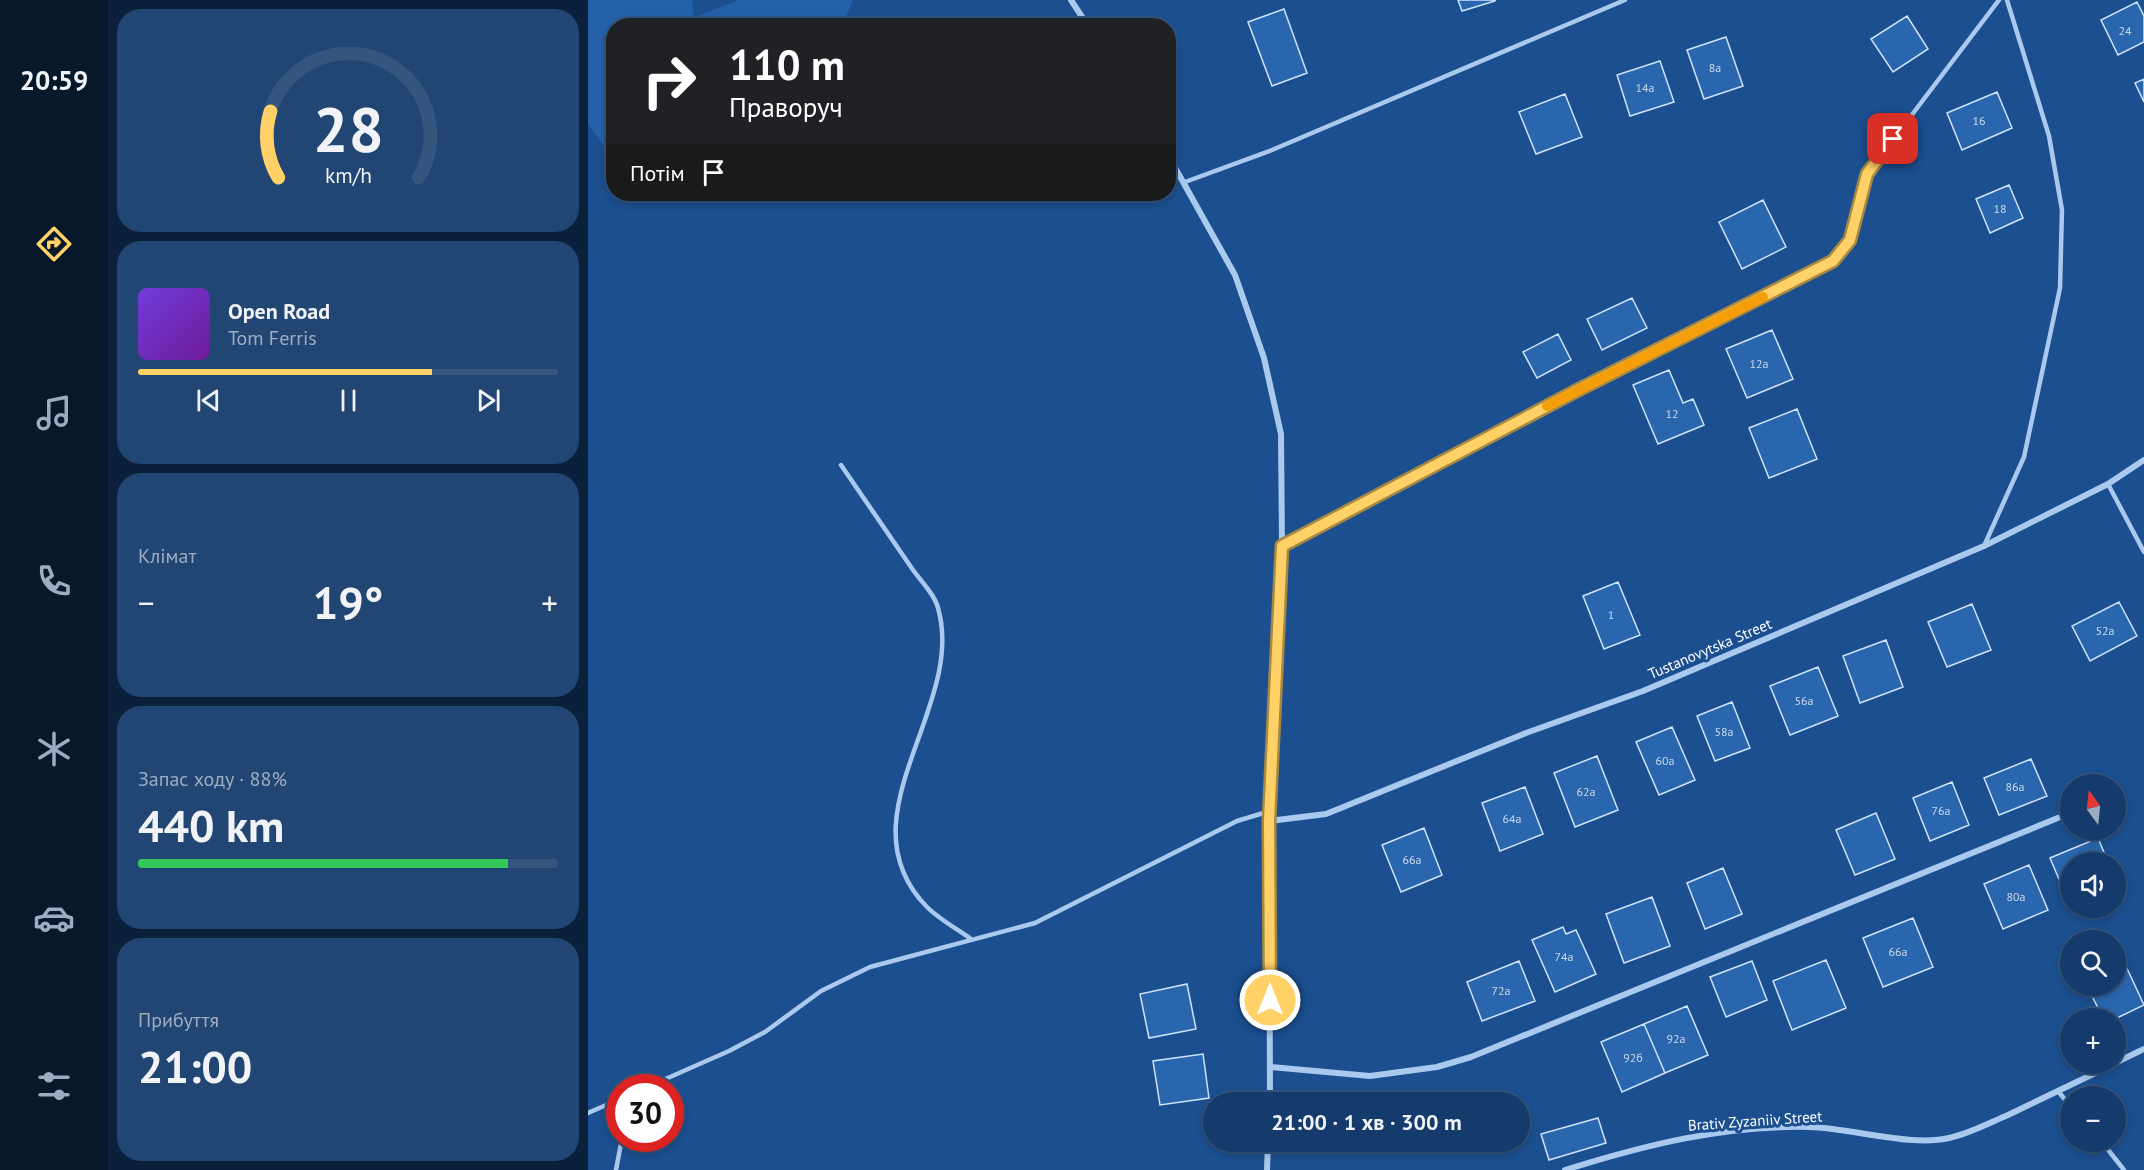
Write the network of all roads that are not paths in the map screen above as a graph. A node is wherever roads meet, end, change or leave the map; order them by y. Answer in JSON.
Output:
{"nodes":[{"id":1,"x":1071,"y":0,"type":"edge"},
{"id":2,"x":1624,"y":0,"type":"edge"},
{"id":3,"x":1999,"y":0,"type":"edge"},
{"id":4,"x":2007,"y":0,"type":"edge"},
{"id":5,"x":1083,"y":18,"type":"edge"},
{"id":6,"x":1176,"y":168,"type":"edge"},
{"id":7,"x":1185,"y":182,"type":"junction"},
{"id":8,"x":2144,"y":460,"type":"edge"},
{"id":9,"x":841,"y":465,"type":"dead end"},
{"id":10,"x":2108,"y":484,"type":"junction"},
{"id":11,"x":1282,"y":546,"type":"junction"},
{"id":12,"x":1984,"y":546,"type":"junction"},
{"id":13,"x":2144,"y":552,"type":"edge"},
{"id":14,"x":1270,"y":811,"type":"junction"},
{"id":15,"x":2060,"y":817,"type":"edge"},
{"id":16,"x":1269,"y":821,"type":"junction"},
{"id":17,"x":971,"y":939,"type":"junction"},
{"id":18,"x":2144,"y":1048,"type":"edge"},
{"id":19,"x":2126,"y":1057,"type":"edge"},
{"id":20,"x":1271,"y":1067,"type":"junction"},
{"id":21,"x":677,"y":1074,"type":"edge"},
{"id":22,"x":2092,"y":1074,"type":"edge"},
{"id":23,"x":2058,"y":1091,"type":"junction"},
{"id":24,"x":1270,"y":1092,"type":"edge"},
{"id":25,"x":2060,"y":1094,"type":"edge"},
{"id":26,"x":606,"y":1105,"type":"edge"},
{"id":27,"x":588,"y":1113,"type":"edge"},
{"id":28,"x":619,"y":1152,"type":"edge"},
{"id":29,"x":1268,"y":1152,"type":"edge"},
{"id":30,"x":2110,"y":1152,"type":"edge"},
{"id":31,"x":616,"y":1170,"type":"edge"},
{"id":32,"x":1267,"y":1170,"type":"edge"},
{"id":33,"x":1565,"y":1170,"type":"edge"},
{"id":34,"x":2124,"y":1170,"type":"edge"}],
"edges":[{"from":1,"to":5,"type":"street"},
{"from":2,"to":7,"type":"lane"},
{"from":3,"to":11,"type":"lane"},
{"from":4,"to":12,"type":"lane"},
{"from":6,"to":7,"type":"street"},
{"from":7,"to":11,"type":"street"},
{"from":8,"to":10,"type":"street","name":"Tustanovytska Street"},
{"from":9,"to":17,"type":"lane"},
{"from":10,"to":12,"type":"street","name":"Tustanovytska Street"},
{"from":10,"to":13,"type":"lane"},
{"from":11,"to":14,"type":"street"},
{"from":12,"to":16,"type":"street","name":"Tustanovytska Street"},
{"from":14,"to":16,"type":"street"},
{"from":14,"to":17,"type":"lane"},
{"from":15,"to":20,"type":"street"},
{"from":16,"to":20,"type":"street"},
{"from":17,"to":21,"type":"lane"},
{"from":18,"to":19,"type":"street","name":"Brativ Zyzaniiv Street"},
{"from":20,"to":24,"type":"street"},
{"from":22,"to":23,"type":"street","name":"Brativ Zyzaniiv Street"},
{"from":23,"to":25,"type":"lane"},
{"from":23,"to":33,"type":"street","name":"Brativ Zyzaniiv Street"},
{"from":26,"to":27,"type":"lane"},
{"from":28,"to":31,"type":"lane"},
{"from":29,"to":32,"type":"street"},
{"from":30,"to":34,"type":"lane"}]}
